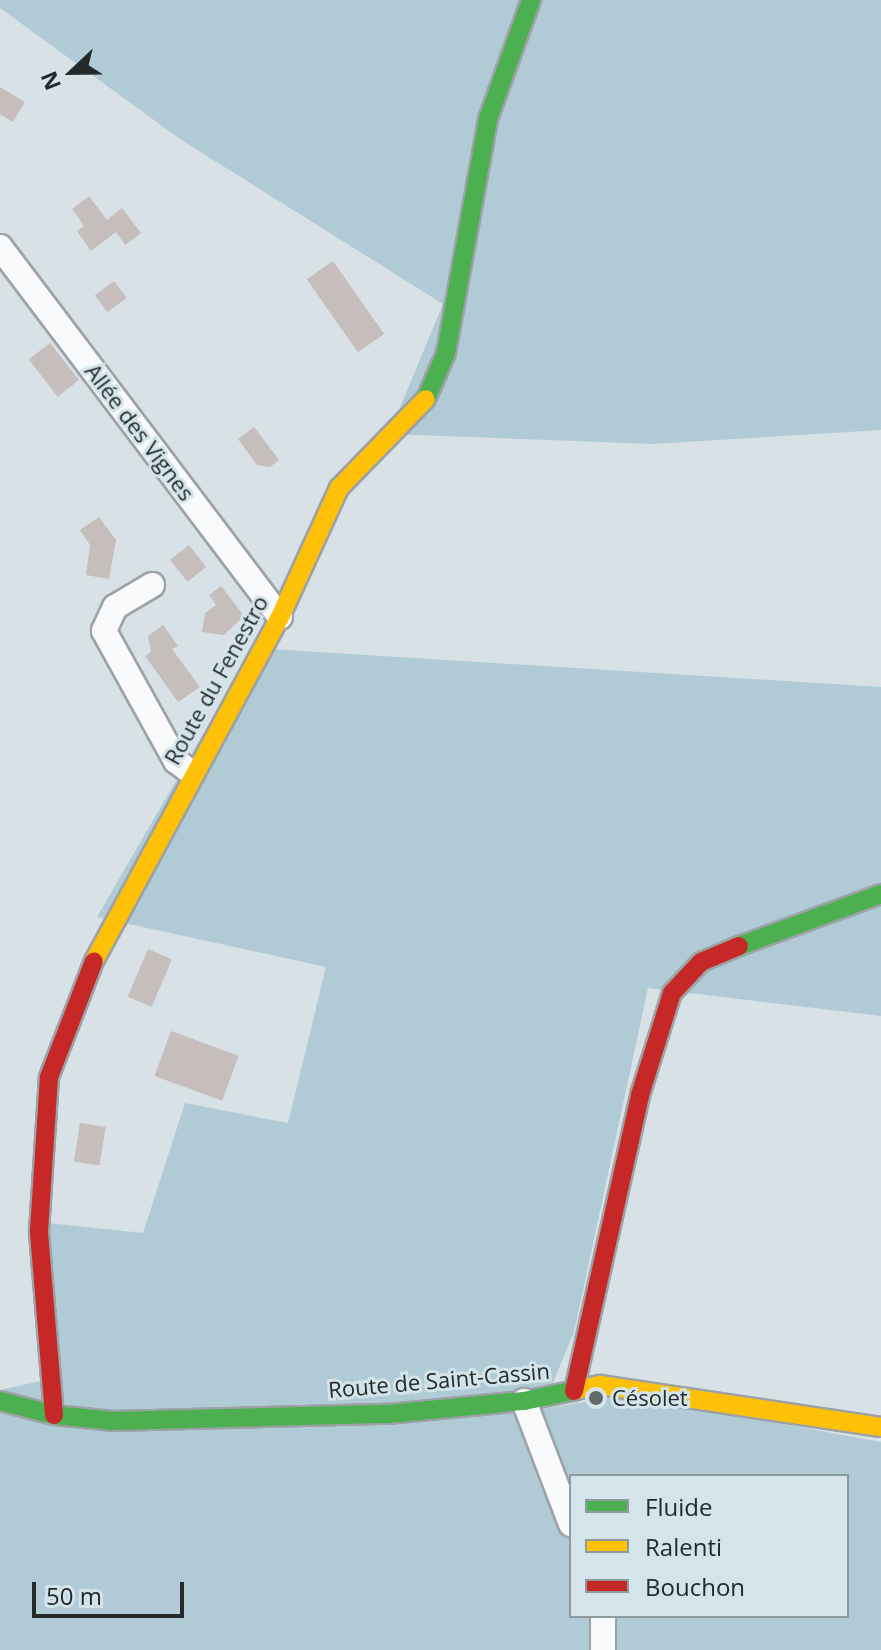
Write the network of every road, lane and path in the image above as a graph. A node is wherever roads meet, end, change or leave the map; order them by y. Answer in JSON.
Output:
{"nodes":[{"id":1,"x":531,"y":0,"type":"edge"},
{"id":2,"x":0,"y":247,"type":"edge"},
{"id":3,"x":152,"y":585,"type":"dead end"},
{"id":4,"x":280,"y":617,"type":"junction"},
{"id":5,"x":192,"y":773,"type":"junction"},
{"id":6,"x":881,"y":894,"type":"edge"},
{"id":7,"x":574,"y":1391,"type":"junction"},
{"id":8,"x":0,"y":1401,"type":"edge"},
{"id":9,"x":524,"y":1401,"type":"junction"},
{"id":10,"x":54,"y":1415,"type":"junction"},
{"id":11,"x":881,"y":1427,"type":"edge"},
{"id":12,"x":569,"y":1519,"type":"edge"},
{"id":13,"x":603,"y":1618,"type":"edge"},
{"id":14,"x":603,"y":1650,"type":"edge"}],
"edges":[{"from":1,"to":4,"type":"street","name":"Route du Fenestro"},
{"from":2,"to":4,"type":"street","name":"Allée des Vignes"},
{"from":3,"to":5,"type":"street"},
{"from":4,"to":5,"type":"street","name":"Route du Fenestro"},
{"from":5,"to":10,"type":"street","name":"Route du Fenestro"},
{"from":6,"to":7,"type":"street"},
{"from":7,"to":9,"type":"street","name":"Route de Saint-Cassin"},
{"from":7,"to":11,"type":"street","name":"Route de Saint-Cassin"},
{"from":8,"to":10,"type":"street","name":"Route de Saint-Cassin"},
{"from":9,"to":10,"type":"street","name":"Route de Saint-Cassin"},
{"from":9,"to":12,"type":"street"},
{"from":13,"to":14,"type":"street"}]}
